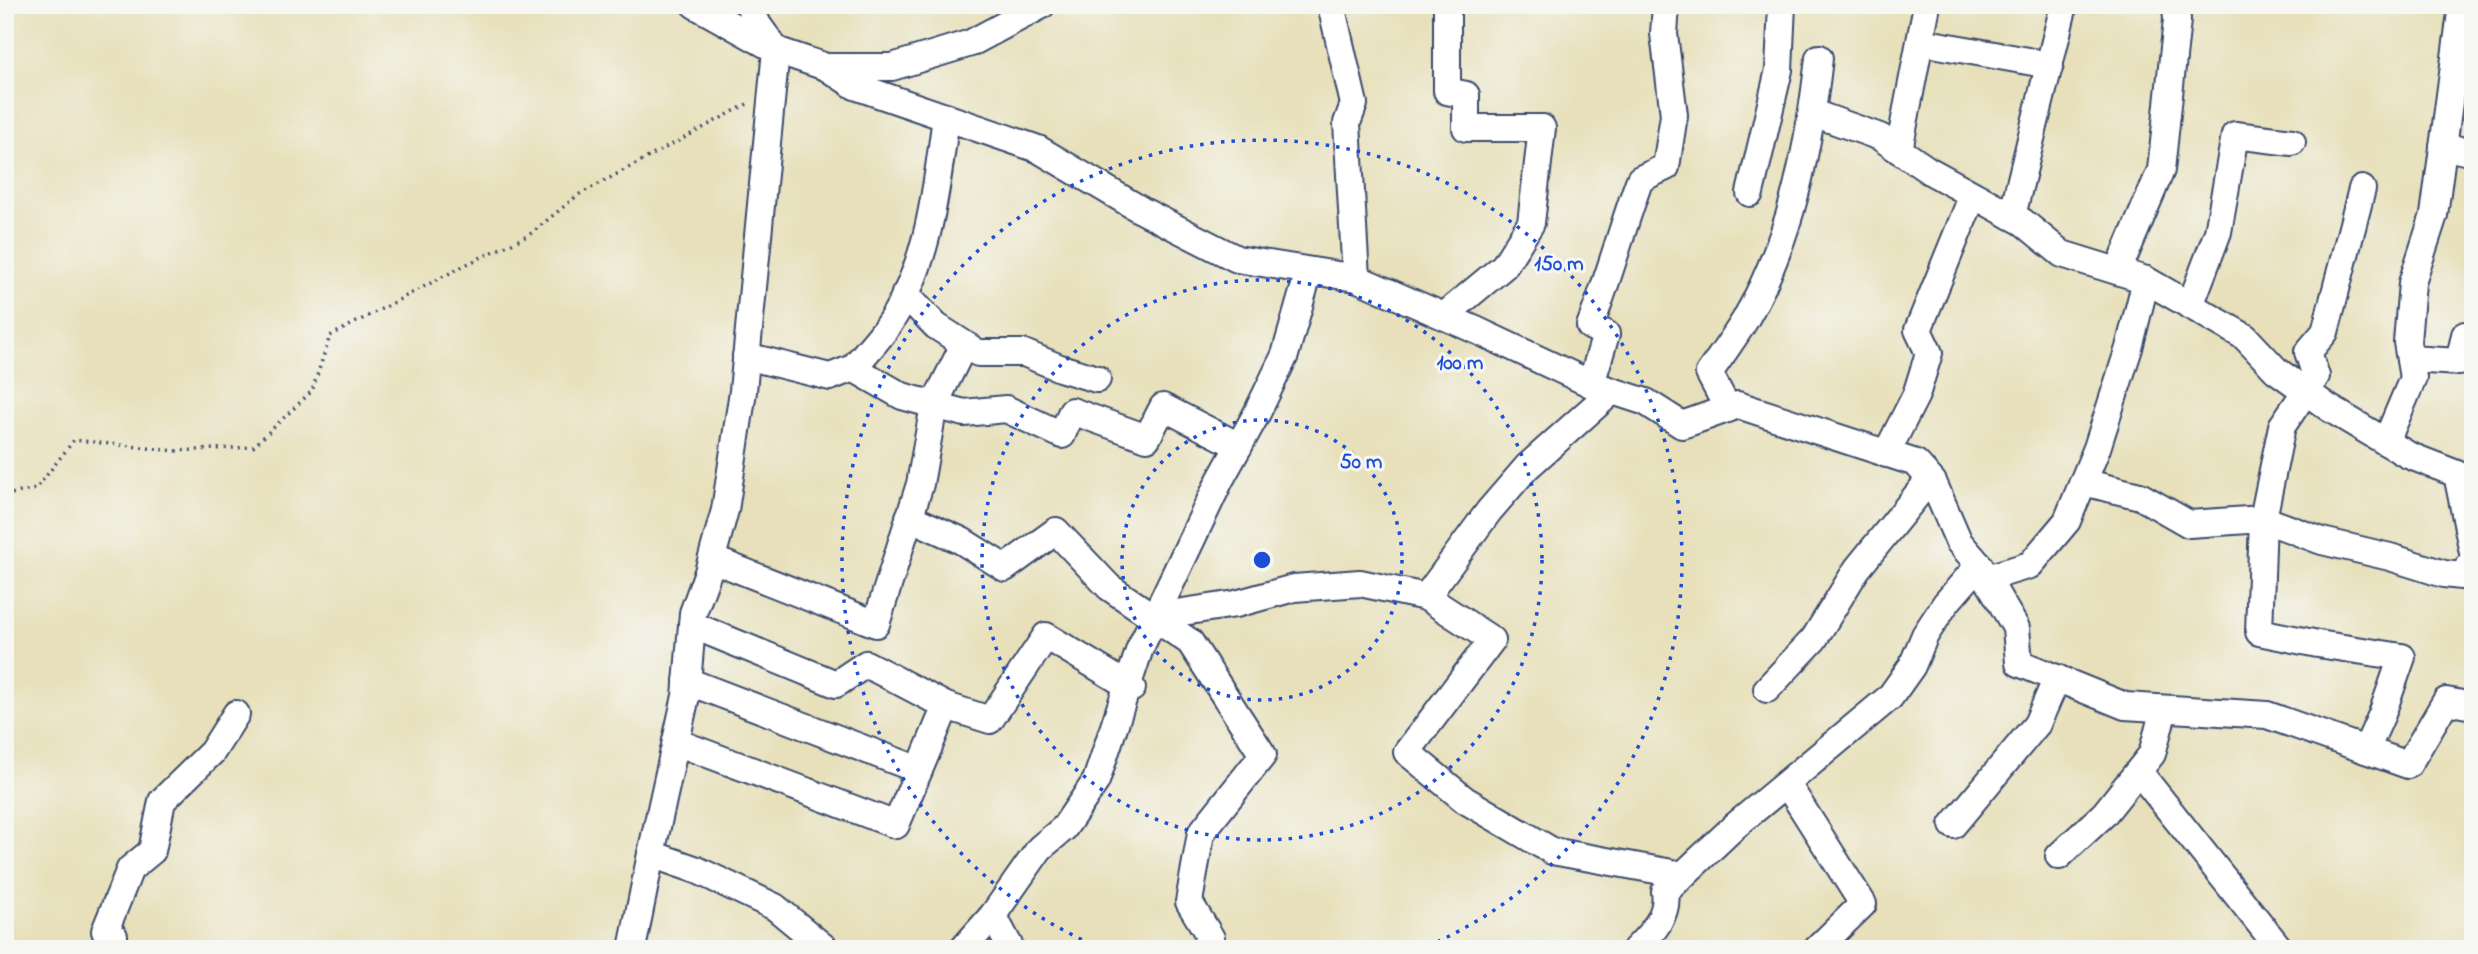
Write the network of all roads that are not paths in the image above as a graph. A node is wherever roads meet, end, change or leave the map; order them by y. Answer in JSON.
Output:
{"nodes":[{"id":1,"x":695,"y":5,"type":"edge"},
{"id":2,"x":749,"y":5,"type":"edge"},
{"id":3,"x":1331,"y":5,"type":"edge"},
{"id":4,"x":1447,"y":5,"type":"edge"},
{"id":5,"x":1666,"y":5,"type":"edge"},
{"id":6,"x":1782,"y":5,"type":"edge"},
{"id":7,"x":1927,"y":5,"type":"edge"},
{"id":8,"x":2064,"y":5,"type":"edge"},
{"id":9,"x":2176,"y":5,"type":"edge"},
{"id":10,"x":2462,"y":5,"type":"edge"},
{"id":11,"x":1031,"y":8,"type":"edge"},
{"id":12,"x":1921,"y":42,"type":"junction"},
{"id":13,"x":776,"y":50,"type":"junction"},
{"id":14,"x":1819,"y":58,"type":"dead end"},
{"id":15,"x":2050,"y":65,"type":"junction"},
{"id":16,"x":826,"y":66,"type":"junction"},
{"id":17,"x":1813,"y":113,"type":"junction"},
{"id":18,"x":946,"y":117,"type":"junction"},
{"id":19,"x":2292,"y":142,"type":"dead end"},
{"id":20,"x":2443,"y":146,"type":"junction"},
{"id":21,"x":1899,"y":150,"type":"junction"},
{"id":22,"x":2473,"y":153,"type":"edge"},
{"id":23,"x":2362,"y":189,"type":"dead end"},
{"id":24,"x":1750,"y":193,"type":"dead end"},
{"id":25,"x":1973,"y":195,"type":"junction"},
{"id":26,"x":2012,"y":216,"type":"junction"},
{"id":27,"x":1309,"y":271,"type":"junction"},
{"id":28,"x":2118,"y":271,"type":"junction"},
{"id":29,"x":1356,"y":278,"type":"junction"},
{"id":30,"x":2146,"y":280,"type":"junction"},
{"id":31,"x":905,"y":294,"type":"junction"},
{"id":32,"x":2190,"y":306,"type":"junction"},
{"id":33,"x":1444,"y":316,"type":"junction"},
{"id":34,"x":2473,"y":336,"type":"edge"},
{"id":35,"x":964,"y":345,"type":"junction"},
{"id":36,"x":747,"y":356,"type":"junction"},
{"id":37,"x":2410,"y":359,"type":"junction"},
{"id":38,"x":853,"y":368,"type":"junction"},
{"id":39,"x":1097,"y":379,"type":"dead end"},
{"id":40,"x":1601,"y":388,"type":"junction"},
{"id":41,"x":2306,"y":392,"type":"junction"},
{"id":42,"x":934,"y":405,"type":"junction"},
{"id":43,"x":1728,"y":409,"type":"junction"},
{"id":44,"x":2386,"y":442,"type":"junction"},
{"id":45,"x":1238,"y":446,"type":"junction"},
{"id":46,"x":1886,"y":454,"type":"junction"},
{"id":47,"x":1930,"y":479,"type":"junction"},
{"id":48,"x":2083,"y":482,"type":"junction"},
{"id":49,"x":909,"y":517,"type":"junction"},
{"id":50,"x":2263,"y":519,"type":"junction"},
{"id":51,"x":2473,"y":554,"type":"edge"},
{"id":52,"x":712,"y":559,"type":"junction"},
{"id":53,"x":2473,"y":561,"type":"edge"},
{"id":54,"x":1983,"y":571,"type":"junction"},
{"id":55,"x":1426,"y":597,"type":"junction"},
{"id":56,"x":1156,"y":617,"type":"junction"},
{"id":57,"x":692,"y":625,"type":"junction"},
{"id":58,"x":2057,"y":678,"type":"junction"},
{"id":59,"x":687,"y":681,"type":"junction"},
{"id":60,"x":1130,"y":687,"type":"junction"},
{"id":61,"x":1767,"y":689,"type":"dead end"},
{"id":62,"x":946,"y":706,"type":"junction"},
{"id":63,"x":2473,"y":706,"type":"edge"},
{"id":64,"x":2164,"y":709,"type":"junction"},
{"id":65,"x":236,"y":714,"type":"dead end"},
{"id":66,"x":676,"y":742,"type":"junction"},
{"id":67,"x":2366,"y":750,"type":"junction"},
{"id":68,"x":919,"y":769,"type":"junction"},
{"id":69,"x":2139,"y":772,"type":"junction"},
{"id":70,"x":1787,"y":784,"type":"junction"},
{"id":71,"x":1953,"y":825,"type":"dead end"},
{"id":72,"x":651,"y":854,"type":"junction"},
{"id":73,"x":2059,"y":856,"type":"dead end"},
{"id":74,"x":1683,"y":875,"type":"junction"},
{"id":75,"x":993,"y":915,"type":"junction"},
{"id":76,"x":110,"y":949,"type":"edge"},
{"id":77,"x":632,"y":949,"type":"edge"},
{"id":78,"x":826,"y":949,"type":"edge"},
{"id":79,"x":963,"y":949,"type":"edge"},
{"id":80,"x":1011,"y":949,"type":"edge"},
{"id":81,"x":1203,"y":949,"type":"edge"},
{"id":82,"x":1636,"y":949,"type":"edge"},
{"id":83,"x":1817,"y":949,"type":"edge"},
{"id":84,"x":2280,"y":949,"type":"edge"}],
"edges":[{"from":1,"to":13,"type":"street"},
{"from":2,"to":13,"type":"street"},
{"from":3,"to":29,"type":"street"},
{"from":4,"to":33,"type":"street"},
{"from":5,"to":40,"type":"street"},
{"from":6,"to":24,"type":"street"},
{"from":7,"to":12,"type":"street"},
{"from":8,"to":15,"type":"street"},
{"from":9,"to":28,"type":"street"},
{"from":10,"to":20,"type":"street"},
{"from":11,"to":16,"type":"street"},
{"from":12,"to":15,"type":"street"},
{"from":12,"to":21,"type":"street"},
{"from":13,"to":16,"type":"street"},
{"from":13,"to":36,"type":"street"},
{"from":14,"to":17,"type":"street"},
{"from":15,"to":26,"type":"street"},
{"from":16,"to":18,"type":"street"},
{"from":17,"to":21,"type":"street"},
{"from":17,"to":43,"type":"street"},
{"from":18,"to":27,"type":"street"},
{"from":18,"to":31,"type":"street"},
{"from":19,"to":32,"type":"street"},
{"from":20,"to":22,"type":"street"},
{"from":20,"to":37,"type":"street"},
{"from":21,"to":25,"type":"street"},
{"from":23,"to":41,"type":"street"},
{"from":25,"to":26,"type":"street"},
{"from":25,"to":46,"type":"street"},
{"from":26,"to":28,"type":"street"},
{"from":27,"to":29,"type":"street"},
{"from":27,"to":45,"type":"street"},
{"from":28,"to":30,"type":"street"},
{"from":29,"to":33,"type":"street"},
{"from":30,"to":32,"type":"street"},
{"from":30,"to":48,"type":"street"},
{"from":31,"to":35,"type":"street"},
{"from":31,"to":38,"type":"street"},
{"from":32,"to":41,"type":"street"},
{"from":33,"to":40,"type":"street"},
{"from":34,"to":37,"type":"street"},
{"from":35,"to":39,"type":"street"},
{"from":35,"to":42,"type":"street"},
{"from":36,"to":38,"type":"street"},
{"from":36,"to":52,"type":"street"},
{"from":37,"to":44,"type":"street"},
{"from":38,"to":42,"type":"street"},
{"from":40,"to":43,"type":"street"},
{"from":40,"to":55,"type":"street"},
{"from":41,"to":44,"type":"street"},
{"from":41,"to":50,"type":"street"},
{"from":42,"to":45,"type":"street"},
{"from":42,"to":49,"type":"street"},
{"from":43,"to":46,"type":"street"},
{"from":44,"to":51,"type":"street"},
{"from":45,"to":56,"type":"street"},
{"from":46,"to":47,"type":"street"},
{"from":47,"to":54,"type":"street"},
{"from":47,"to":61,"type":"street"},
{"from":48,"to":50,"type":"street"},
{"from":48,"to":54,"type":"street"},
{"from":49,"to":52,"type":"street"},
{"from":49,"to":56,"type":"street"},
{"from":50,"to":53,"type":"street"},
{"from":50,"to":67,"type":"street"},
{"from":52,"to":57,"type":"street"},
{"from":54,"to":58,"type":"street"},
{"from":54,"to":70,"type":"street"},
{"from":55,"to":56,"type":"street"},
{"from":55,"to":74,"type":"street"},
{"from":56,"to":60,"type":"street"},
{"from":56,"to":81,"type":"street"},
{"from":57,"to":59,"type":"street"},
{"from":57,"to":62,"type":"street"},
{"from":58,"to":64,"type":"street"},
{"from":58,"to":71,"type":"street"},
{"from":59,"to":66,"type":"street"},
{"from":59,"to":68,"type":"street"},
{"from":60,"to":62,"type":"street"},
{"from":60,"to":75,"type":"street"},
{"from":62,"to":68,"type":"street"},
{"from":63,"to":67,"type":"street"},
{"from":64,"to":67,"type":"street"},
{"from":64,"to":69,"type":"street"},
{"from":65,"to":76,"type":"street"},
{"from":66,"to":68,"type":"street"},
{"from":66,"to":72,"type":"street"},
{"from":69,"to":73,"type":"street"},
{"from":69,"to":84,"type":"street"},
{"from":70,"to":74,"type":"street"},
{"from":70,"to":83,"type":"street"},
{"from":72,"to":77,"type":"street"},
{"from":72,"to":78,"type":"street"},
{"from":74,"to":82,"type":"street"},
{"from":75,"to":79,"type":"street"},
{"from":75,"to":80,"type":"street"}]}
